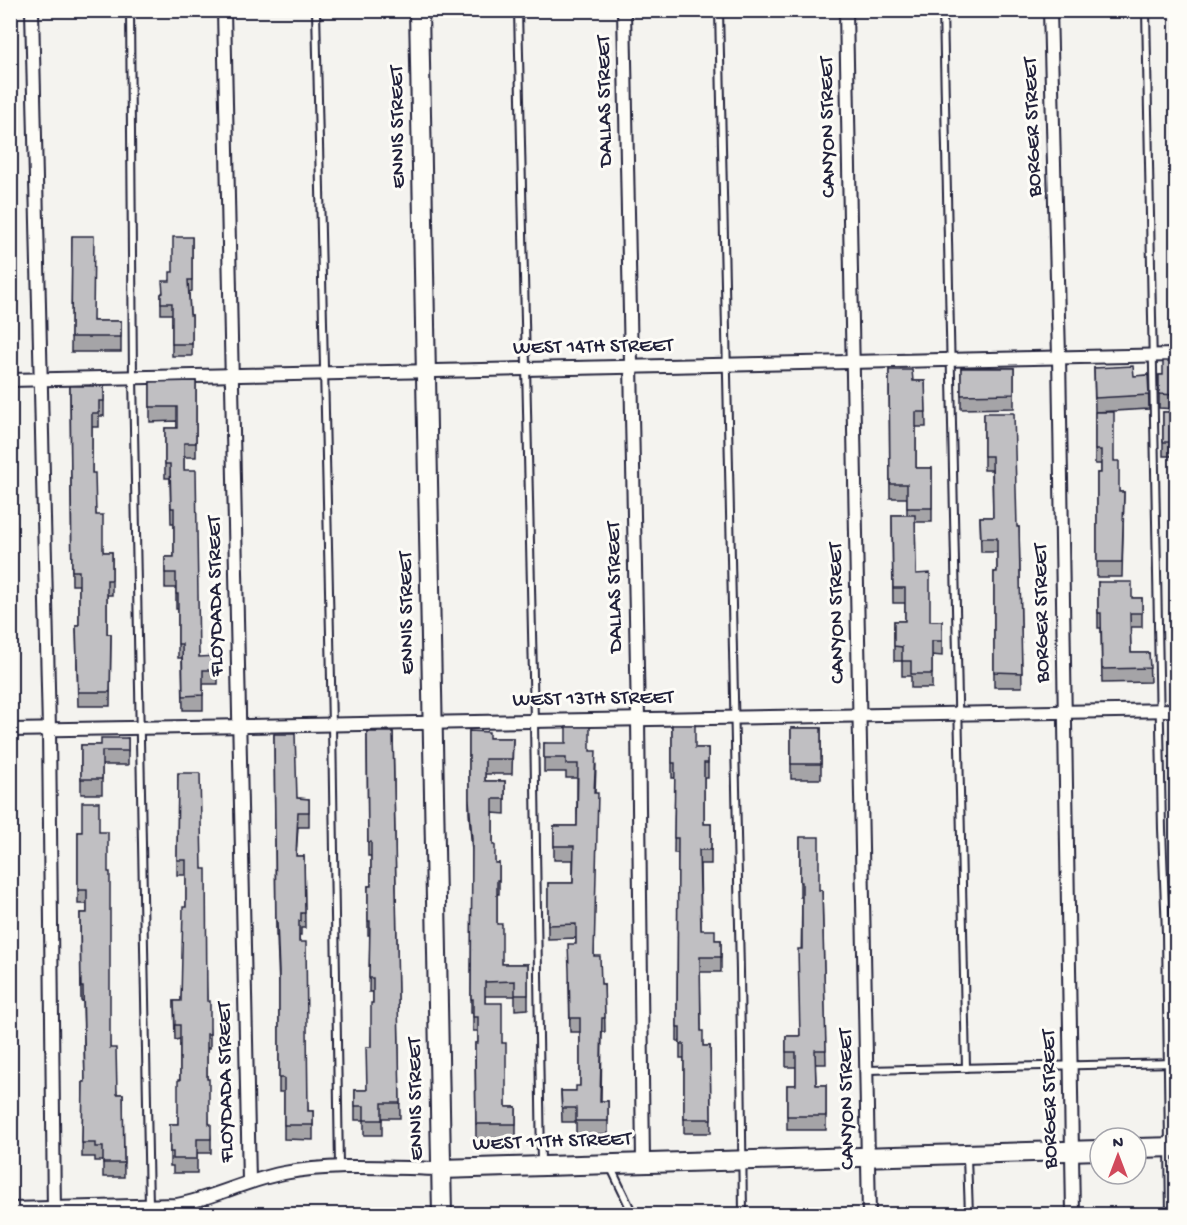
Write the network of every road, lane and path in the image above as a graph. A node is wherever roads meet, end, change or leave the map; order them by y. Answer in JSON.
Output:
{"nodes":[{"id":1,"x":32,"y":10,"type":"edge"},
{"id":2,"x":130,"y":10,"type":"edge"},
{"id":3,"x":224,"y":10,"type":"edge"},
{"id":4,"x":316,"y":10,"type":"edge"},
{"id":5,"x":419,"y":10,"type":"edge"},
{"id":6,"x":518,"y":10,"type":"edge"},
{"id":7,"x":624,"y":10,"type":"edge"},
{"id":8,"x":719,"y":10,"type":"edge"},
{"id":9,"x":846,"y":10,"type":"edge"},
{"id":10,"x":943,"y":10,"type":"edge"},
{"id":11,"x":1050,"y":10,"type":"edge"},
{"id":12,"x":1146,"y":10,"type":"edge"},
{"id":13,"x":1154,"y":355,"type":"junction"},
{"id":14,"x":1176,"y":355,"type":"edge"},
{"id":15,"x":1059,"y":356,"type":"junction"},
{"id":16,"x":949,"y":359,"type":"junction"},
{"id":17,"x":854,"y":362,"type":"junction"},
{"id":18,"x":727,"y":365,"type":"junction"},
{"id":19,"x":631,"y":367,"type":"junction"},
{"id":20,"x":527,"y":368,"type":"junction"},
{"id":21,"x":425,"y":370,"type":"junction"},
{"id":22,"x":324,"y":372,"type":"junction"},
{"id":23,"x":232,"y":374,"type":"junction"},
{"id":24,"x":133,"y":377,"type":"junction"},
{"id":25,"x":40,"y":379,"type":"junction"},
{"id":26,"x":10,"y":380,"type":"edge"},
{"id":27,"x":1161,"y":710,"type":"junction"},
{"id":28,"x":1176,"y":710,"type":"edge"},
{"id":29,"x":1064,"y":713,"type":"junction"},
{"id":30,"x":860,"y":714,"type":"junction"},
{"id":31,"x":957,"y":714,"type":"junction"},
{"id":32,"x":733,"y":717,"type":"junction"},
{"id":33,"x":638,"y":718,"type":"junction"},
{"id":34,"x":534,"y":721,"type":"junction"},
{"id":35,"x":433,"y":724,"type":"junction"},
{"id":36,"x":332,"y":725,"type":"junction"},
{"id":37,"x":239,"y":727,"type":"junction"},
{"id":38,"x":140,"y":728,"type":"junction"},
{"id":39,"x":49,"y":729,"type":"junction"},
{"id":40,"x":10,"y":730,"type":"edge"},
{"id":41,"x":1167,"y":1063,"type":"junction"},
{"id":42,"x":1176,"y":1063,"type":"edge"},
{"id":43,"x":1070,"y":1065,"type":"junction"},
{"id":44,"x":966,"y":1068,"type":"junction"},
{"id":45,"x":867,"y":1070,"type":"junction"},
{"id":46,"x":1172,"y":1147,"type":"edge"},
{"id":47,"x":1148,"y":1148,"type":"edge"},
{"id":48,"x":1088,"y":1150,"type":"edge"},
{"id":49,"x":1072,"y":1151,"type":"junction"},
{"id":50,"x":967,"y":1154,"type":"junction"},
{"id":51,"x":868,"y":1156,"type":"junction"},
{"id":52,"x":742,"y":1160,"type":"junction"},
{"id":53,"x":643,"y":1163,"type":"junction"},
{"id":54,"x":609,"y":1164,"type":"junction"},
{"id":55,"x":541,"y":1166,"type":"junction"},
{"id":56,"x":339,"y":1167,"type":"junction"},
{"id":57,"x":441,"y":1169,"type":"junction"},
{"id":58,"x":249,"y":1181,"type":"junction"},
{"id":59,"x":149,"y":1206,"type":"junction"},
{"id":60,"x":10,"y":1209,"type":"edge"},
{"id":61,"x":54,"y":1212,"type":"edge"},
{"id":62,"x":442,"y":1215,"type":"edge"},
{"id":63,"x":633,"y":1215,"type":"edge"},
{"id":64,"x":743,"y":1215,"type":"edge"},
{"id":65,"x":869,"y":1215,"type":"edge"},
{"id":66,"x":969,"y":1215,"type":"edge"},
{"id":67,"x":1073,"y":1215,"type":"edge"},
{"id":68,"x":1170,"y":1215,"type":"edge"}],
"edges":[{"from":1,"to":25,"type":"street"},
{"from":2,"to":24,"type":"lane"},
{"from":3,"to":23,"type":"street","name":"FLOYDADA STREET"},
{"from":4,"to":22,"type":"lane"},
{"from":5,"to":21,"type":"main road","name":"ENNIS STREET"},
{"from":6,"to":20,"type":"lane"},
{"from":7,"to":19,"type":"street","name":"DALLAS STREET"},
{"from":8,"to":18,"type":"lane"},
{"from":9,"to":17,"type":"street","name":"CANYON STREET"},
{"from":10,"to":16,"type":"lane"},
{"from":11,"to":15,"type":"street","name":"BORGER STREET"},
{"from":12,"to":13,"type":"lane"},
{"from":13,"to":14,"type":"street","name":"WEST 14TH STREET"},
{"from":13,"to":15,"type":"street","name":"WEST 14TH STREET"},
{"from":13,"to":27,"type":"lane"},
{"from":15,"to":16,"type":"street","name":"WEST 14TH STREET"},
{"from":15,"to":29,"type":"street","name":"BORGER STREET"},
{"from":16,"to":17,"type":"street","name":"WEST 14TH STREET"},
{"from":16,"to":31,"type":"lane"},
{"from":17,"to":18,"type":"street","name":"WEST 14TH STREET"},
{"from":17,"to":30,"type":"street","name":"CANYON STREET"},
{"from":18,"to":19,"type":"street","name":"WEST 14TH STREET"},
{"from":18,"to":32,"type":"lane"},
{"from":19,"to":20,"type":"street","name":"WEST 14TH STREET"},
{"from":19,"to":33,"type":"street","name":"DALLAS STREET"},
{"from":20,"to":21,"type":"street","name":"WEST 14TH STREET"},
{"from":20,"to":34,"type":"lane"},
{"from":21,"to":22,"type":"street","name":"WEST 14TH STREET"},
{"from":21,"to":35,"type":"main road","name":"ENNIS STREET"},
{"from":22,"to":23,"type":"street","name":"WEST 14TH STREET"},
{"from":22,"to":36,"type":"lane"},
{"from":23,"to":24,"type":"street","name":"WEST 14TH STREET"},
{"from":23,"to":37,"type":"street","name":"FLOYDADA STREET"},
{"from":24,"to":25,"type":"street","name":"WEST 14TH STREET"},
{"from":24,"to":38,"type":"lane"},
{"from":25,"to":26,"type":"street","name":"WEST 14TH STREET"},
{"from":25,"to":39,"type":"street"},
{"from":27,"to":28,"type":"street","name":"WEST 13TH STREET"},
{"from":27,"to":29,"type":"street","name":"WEST 13TH STREET"},
{"from":27,"to":41,"type":"lane"},
{"from":29,"to":31,"type":"street","name":"WEST 13TH STREET"},
{"from":29,"to":43,"type":"street","name":"BORGER STREET"},
{"from":30,"to":31,"type":"street","name":"WEST 13TH STREET"},
{"from":30,"to":32,"type":"street","name":"WEST 13TH STREET"},
{"from":30,"to":45,"type":"street","name":"CANYON STREET"},
{"from":31,"to":44,"type":"lane"},
{"from":32,"to":33,"type":"street","name":"WEST 13TH STREET"},
{"from":32,"to":52,"type":"lane"},
{"from":33,"to":34,"type":"street","name":"WEST 13TH STREET"},
{"from":33,"to":53,"type":"street","name":"DALLAS STREET"},
{"from":34,"to":35,"type":"street","name":"WEST 13TH STREET"},
{"from":34,"to":55,"type":"lane"},
{"from":35,"to":36,"type":"street","name":"WEST 13TH STREET"},
{"from":35,"to":57,"type":"main road","name":"ENNIS STREET"},
{"from":36,"to":37,"type":"street","name":"WEST 13TH STREET"},
{"from":36,"to":56,"type":"lane"},
{"from":37,"to":38,"type":"street","name":"WEST 13TH STREET"},
{"from":37,"to":58,"type":"street","name":"FLOYDADA STREET"},
{"from":38,"to":39,"type":"street","name":"WEST 13TH STREET"},
{"from":38,"to":59,"type":"lane"},
{"from":39,"to":40,"type":"street","name":"WEST 13TH STREET"},
{"from":39,"to":61,"type":"street"},
{"from":41,"to":42,"type":"lane"},
{"from":41,"to":43,"type":"lane"},
{"from":41,"to":46,"type":"lane"},
{"from":43,"to":44,"type":"lane"},
{"from":43,"to":49,"type":"street","name":"BORGER STREET"},
{"from":44,"to":45,"type":"lane"},
{"from":45,"to":51,"type":"street","name":"CANYON STREET"},
{"from":46,"to":47,"type":"main road"},
{"from":46,"to":68,"type":"lane"},
{"from":48,"to":49,"type":"main road","name":"WEST 11TH STREET"},
{"from":49,"to":50,"type":"main road","name":"WEST 11TH STREET"},
{"from":49,"to":67,"type":"street","name":"BORGER STREET"},
{"from":50,"to":51,"type":"main road","name":"WEST 11TH STREET"},
{"from":50,"to":66,"type":"lane"},
{"from":51,"to":52,"type":"main road","name":"WEST 11TH STREET"},
{"from":51,"to":65,"type":"street","name":"CANYON STREET"},
{"from":52,"to":53,"type":"main road","name":"WEST 11TH STREET"},
{"from":52,"to":64,"type":"lane"},
{"from":53,"to":54,"type":"main road","name":"WEST 11TH STREET"},
{"from":54,"to":55,"type":"main road","name":"WEST 11TH STREET"},
{"from":54,"to":63,"type":"lane"},
{"from":55,"to":57,"type":"main road","name":"WEST 11TH STREET"},
{"from":56,"to":57,"type":"street","name":"WEST 11TH STREET"},
{"from":56,"to":58,"type":"street","name":"WEST 11TH STREET"},
{"from":57,"to":62,"type":"main road","name":"ENNIS STREET"},
{"from":58,"to":59,"type":"street","name":"WEST 11TH STREET"},
{"from":59,"to":61,"type":"street","name":"WEST 11TH STREET"},
{"from":60,"to":61,"type":"street","name":"WEST 11TH STREET"}]}
